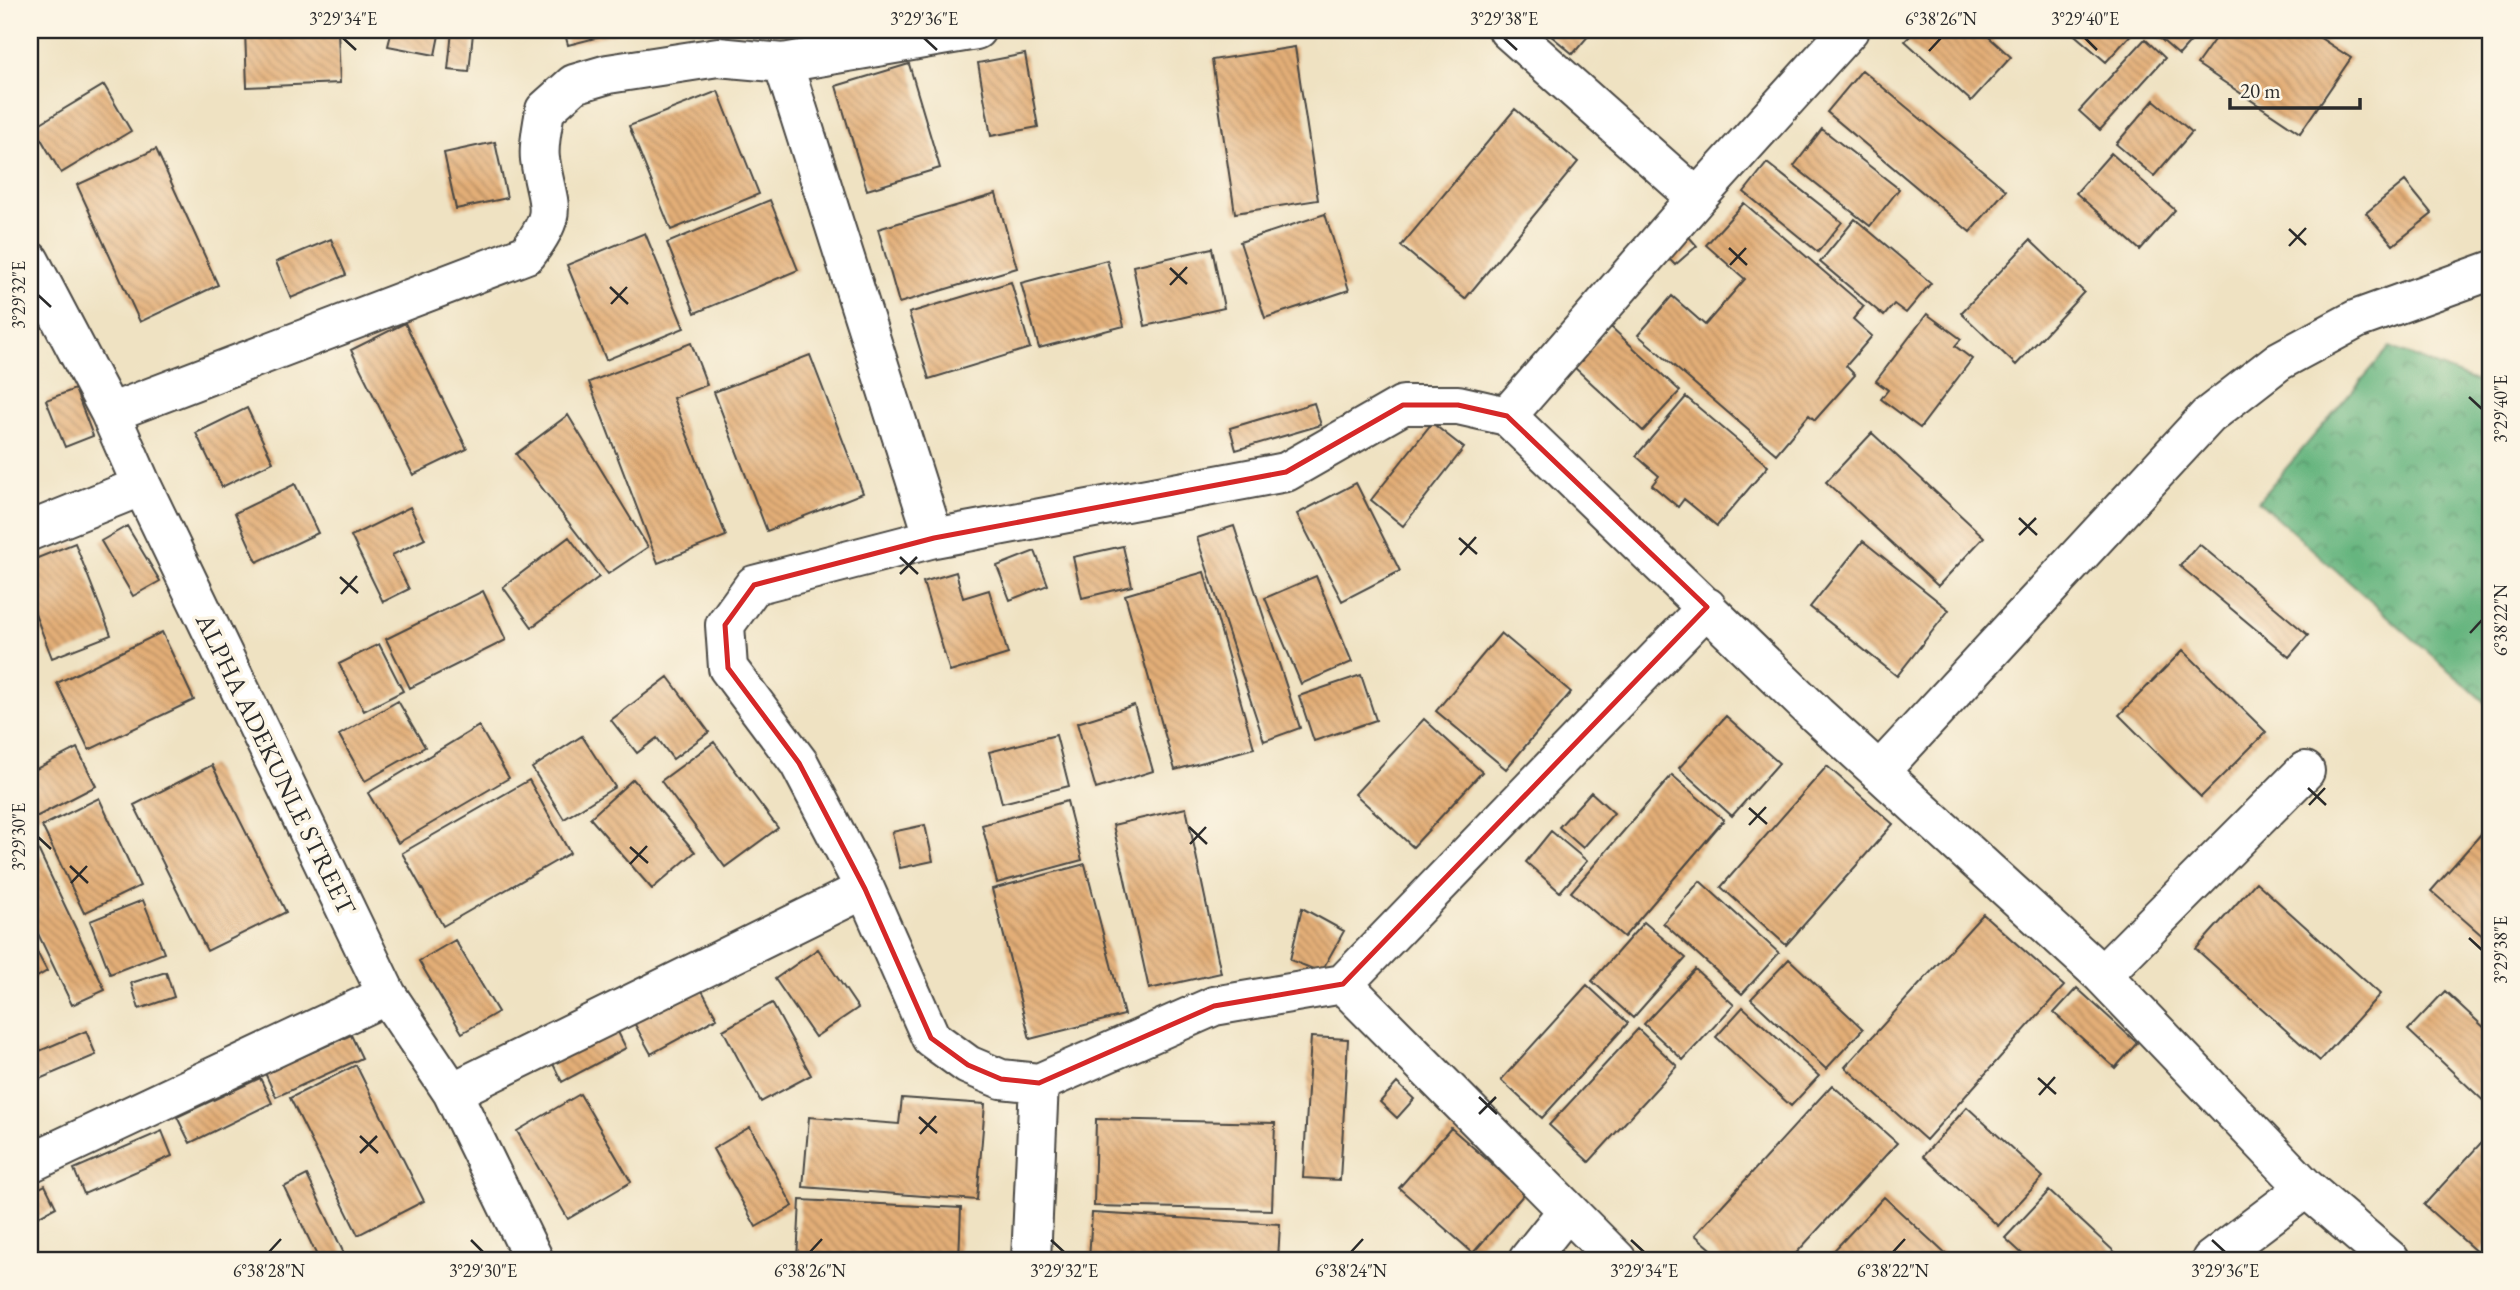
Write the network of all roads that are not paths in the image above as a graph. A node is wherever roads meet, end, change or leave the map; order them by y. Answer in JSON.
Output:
{"nodes":[{"id":1,"x":976,"y":30,"type":"edge"},
{"id":2,"x":1508,"y":30,"type":"edge"},
{"id":3,"x":1849,"y":30,"type":"edge"},
{"id":4,"x":783,"y":63,"type":"junction"},
{"id":5,"x":1697,"y":198,"type":"junction"},
{"id":6,"x":30,"y":261,"type":"edge"},
{"id":7,"x":2490,"y":271,"type":"edge"},
{"id":8,"x":110,"y":413,"type":"junction"},
{"id":9,"x":1507,"y":416,"type":"junction"},
{"id":10,"x":142,"y":486,"type":"junction"},
{"id":11,"x":30,"y":531,"type":"edge"},
{"id":12,"x":934,"y":538,"type":"junction"},
{"id":13,"x":1707,"y":607,"type":"junction"},
{"id":14,"x":2305,"y":771,"type":"dead end"},
{"id":15,"x":1879,"y":772,"type":"junction"},
{"id":16,"x":864,"y":889,"type":"junction"},
{"id":17,"x":2102,"y":975,"type":"junction"},
{"id":18,"x":1343,"y":984,"type":"junction"},
{"id":19,"x":387,"y":995,"type":"junction"},
{"id":20,"x":1039,"y":1083,"type":"junction"},
{"id":21,"x":452,"y":1092,"type":"junction"},
{"id":22,"x":30,"y":1163,"type":"edge"},
{"id":23,"x":2306,"y":1188,"type":"junction"},
{"id":24,"x":1567,"y":1210,"type":"junction"},
{"id":25,"x":534,"y":1260,"type":"edge"},
{"id":26,"x":1031,"y":1260,"type":"edge"},
{"id":27,"x":1528,"y":1260,"type":"edge"},
{"id":28,"x":1617,"y":1260,"type":"edge"},
{"id":29,"x":2211,"y":1260,"type":"edge"},
{"id":30,"x":2390,"y":1260,"type":"edge"}],
"edges":[{"from":1,"to":4,"type":"street"},
{"from":2,"to":5,"type":"street"},
{"from":3,"to":5,"type":"street"},
{"from":4,"to":8,"type":"street"},
{"from":4,"to":12,"type":"street"},
{"from":5,"to":9,"type":"street"},
{"from":6,"to":8,"type":"street","name":"ALPHA ADEKUNLE STREET"},
{"from":7,"to":15,"type":"street"},
{"from":8,"to":10,"type":"street","name":"ALPHA ADEKUNLE STREET"},
{"from":9,"to":12,"type":"street"},
{"from":9,"to":13,"type":"street"},
{"from":10,"to":11,"type":"street"},
{"from":10,"to":19,"type":"street","name":"ALPHA ADEKUNLE STREET"},
{"from":12,"to":16,"type":"street"},
{"from":13,"to":15,"type":"street"},
{"from":13,"to":18,"type":"street"},
{"from":14,"to":17,"type":"street"},
{"from":15,"to":17,"type":"street"},
{"from":16,"to":20,"type":"street"},
{"from":16,"to":21,"type":"street"},
{"from":17,"to":23,"type":"street"},
{"from":18,"to":20,"type":"street"},
{"from":18,"to":24,"type":"street"},
{"from":19,"to":21,"type":"street","name":"ALPHA ADEKUNLE STREET"},
{"from":19,"to":22,"type":"street"},
{"from":20,"to":26,"type":"street"},
{"from":21,"to":25,"type":"street","name":"ALPHA ADEKUNLE STREET"},
{"from":23,"to":29,"type":"street"},
{"from":23,"to":30,"type":"street"},
{"from":24,"to":27,"type":"street"},
{"from":24,"to":28,"type":"street"}]}
